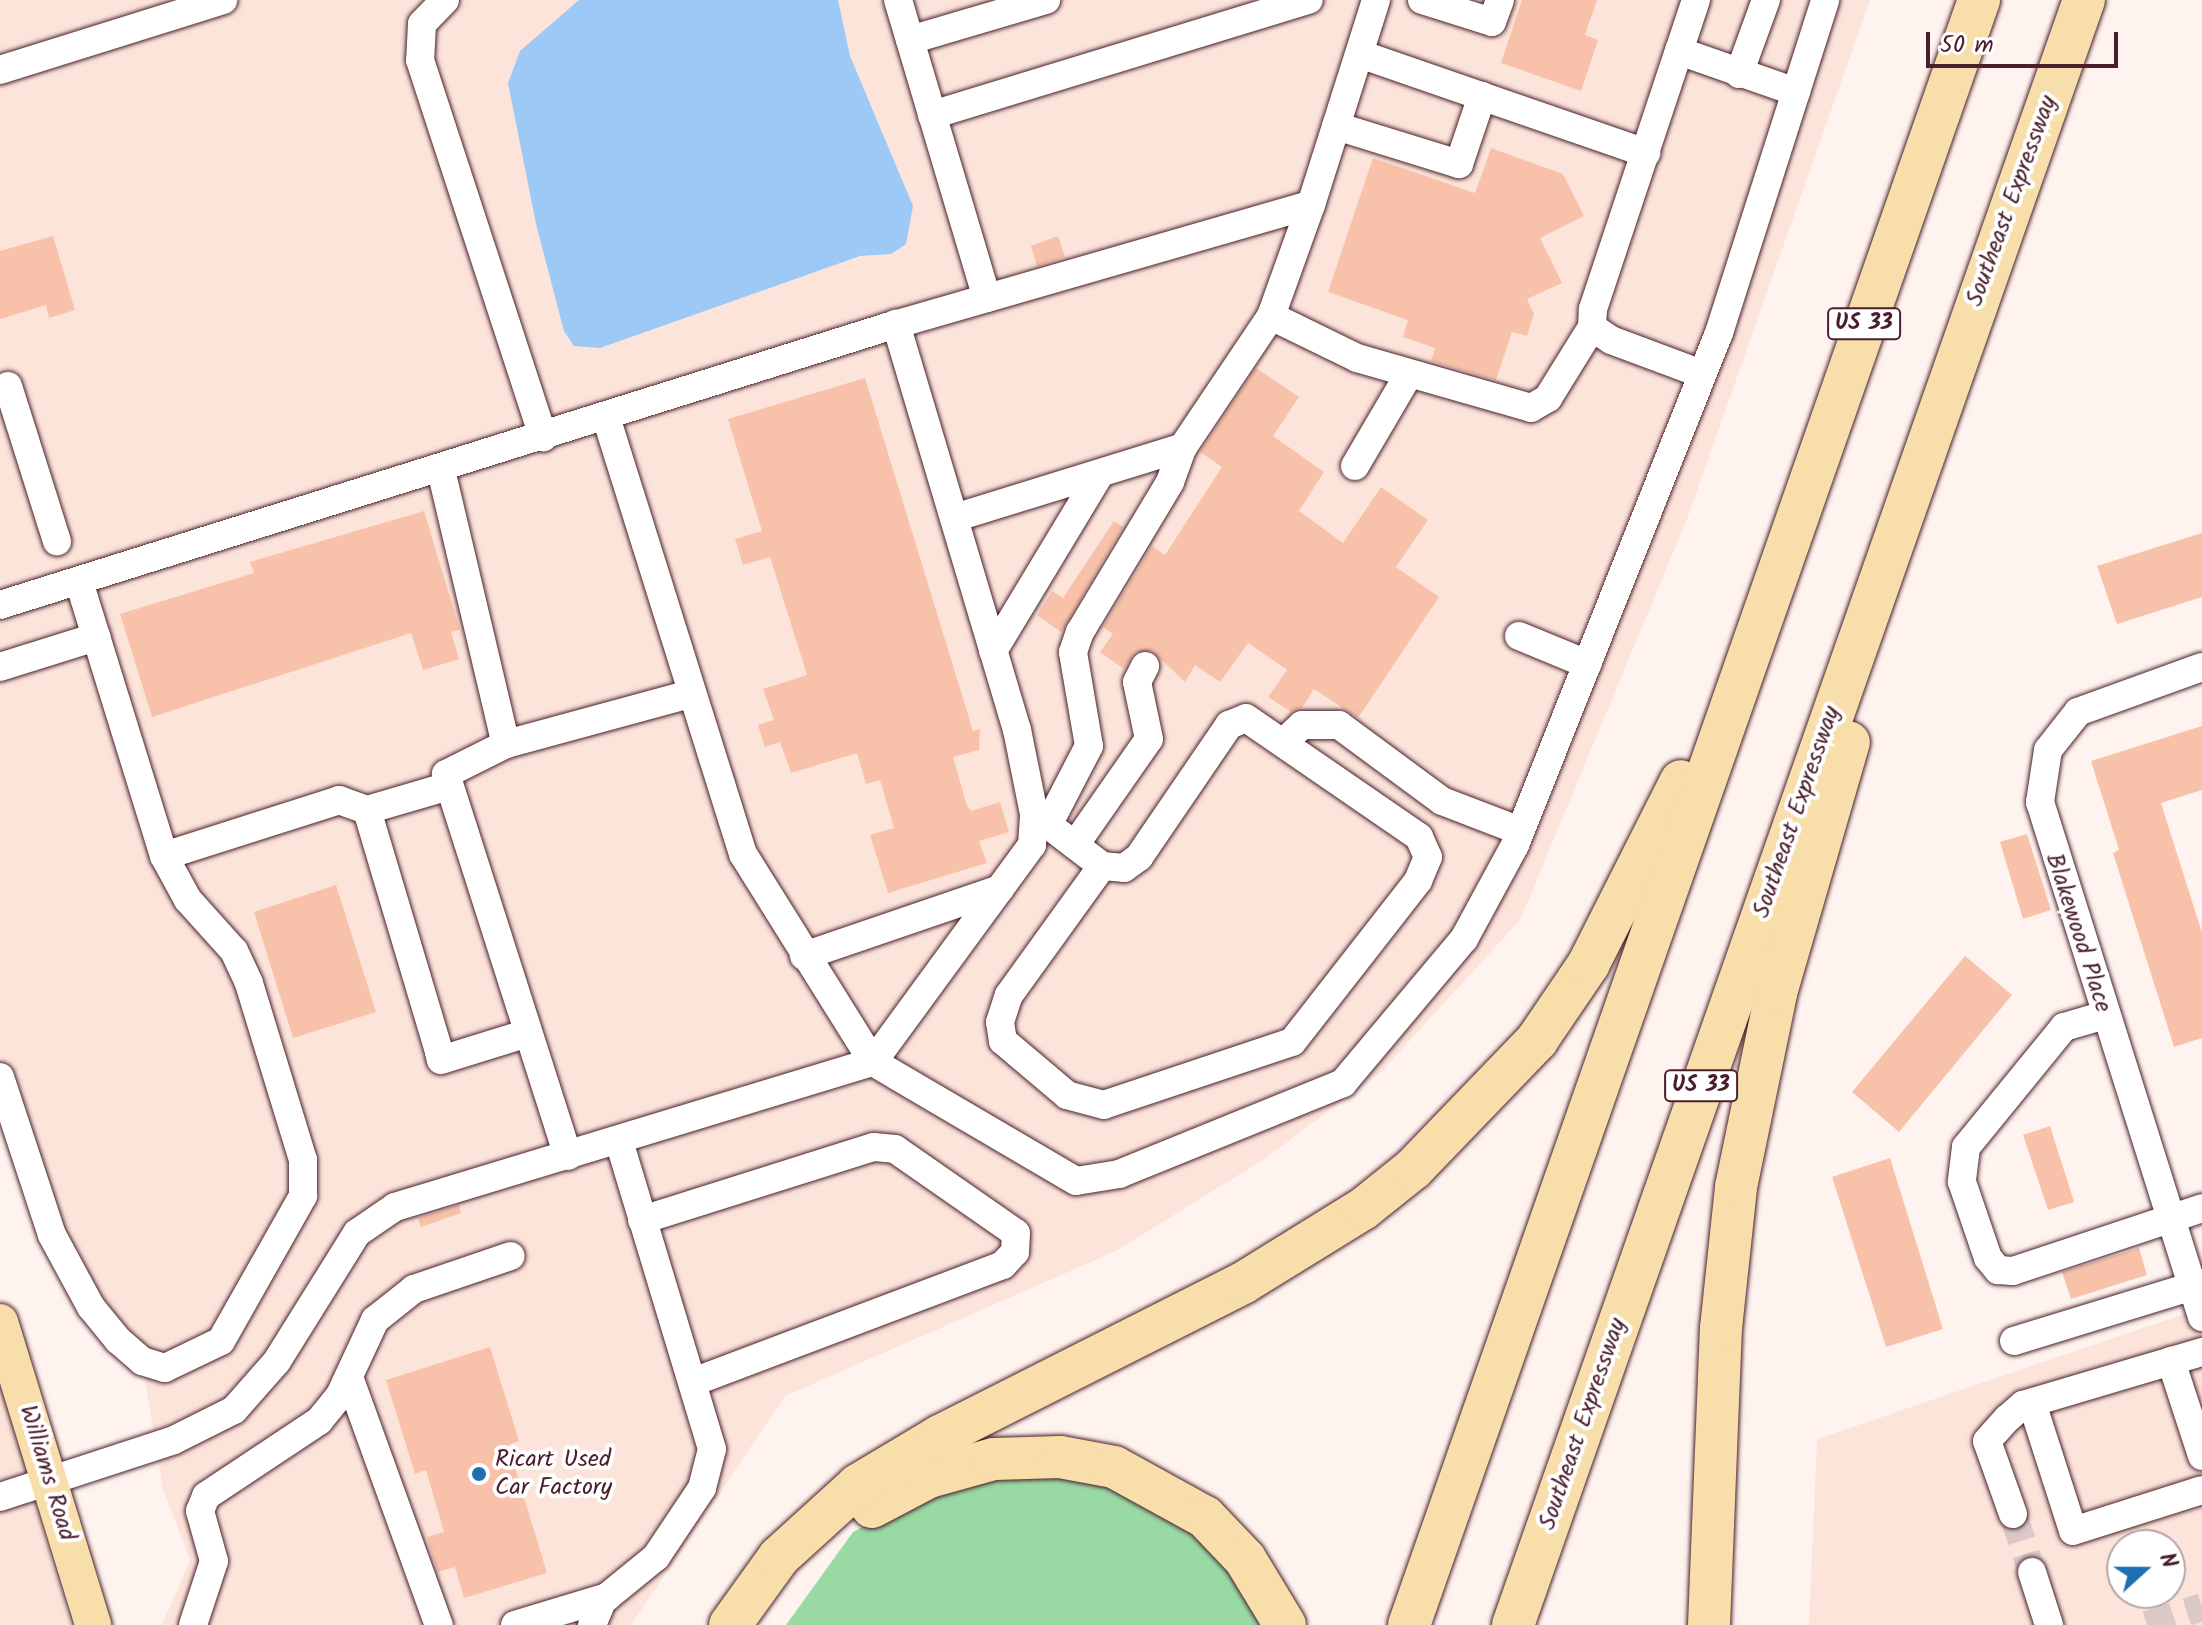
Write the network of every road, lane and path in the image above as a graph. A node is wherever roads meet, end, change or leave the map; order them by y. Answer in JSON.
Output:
{"nodes":[{"id":1,"x":223,"y":0,"type":"edge"},
{"id":2,"x":445,"y":0,"type":"edge"},
{"id":3,"x":898,"y":0,"type":"edge"},
{"id":4,"x":1046,"y":0,"type":"edge"},
{"id":5,"x":1309,"y":0,"type":"edge"},
{"id":6,"x":1376,"y":0,"type":"edge"},
{"id":7,"x":1422,"y":0,"type":"edge"},
{"id":8,"x":1500,"y":0,"type":"edge"},
{"id":9,"x":1696,"y":0,"type":"edge"},
{"id":10,"x":1766,"y":0,"type":"edge"},
{"id":11,"x":1825,"y":0,"type":"edge"},
{"id":12,"x":1979,"y":0,"type":"edge"},
{"id":13,"x":2084,"y":0,"type":"edge"},
{"id":14,"x":910,"y":40,"type":"junction"},
{"id":15,"x":1679,"y":51,"type":"junction"},
{"id":16,"x":1360,"y":54,"type":"junction"},
{"id":17,"x":0,"y":70,"type":"edge"},
{"id":18,"x":1739,"y":74,"type":"junction"},
{"id":19,"x":1796,"y":92,"type":"junction"},
{"id":20,"x":1482,"y":96,"type":"junction"},
{"id":21,"x":932,"y":115,"type":"junction"},
{"id":22,"x":1336,"y":126,"type":"junction"},
{"id":23,"x":1646,"y":153,"type":"junction"},
{"id":24,"x":1311,"y":205,"type":"junction"},
{"id":25,"x":987,"y":298,"type":"junction"},
{"id":26,"x":1271,"y":316,"type":"junction"},
{"id":27,"x":896,"y":324,"type":"junction"},
{"id":28,"x":1592,"y":327,"type":"junction"},
{"id":29,"x":1409,"y":374,"type":"junction"},
{"id":30,"x":1702,"y":374,"type":"junction"},
{"id":31,"x":8,"y":386,"type":"dead end"},
{"id":32,"x":606,"y":417,"type":"junction"},
{"id":33,"x":543,"y":437,"type":"junction"},
{"id":34,"x":1183,"y":447,"type":"junction"},
{"id":35,"x":1355,"y":466,"type":"dead end"},
{"id":36,"x":441,"y":470,"type":"junction"},
{"id":37,"x":1098,"y":477,"type":"junction"},
{"id":38,"x":954,"y":518,"type":"junction"},
{"id":39,"x":57,"y":541,"type":"dead end"},
{"id":40,"x":1890,"y":548,"type":"junction"},
{"id":41,"x":80,"y":584,"type":"junction"},
{"id":42,"x":0,"y":604,"type":"edge"},
{"id":43,"x":1519,"y":636,"type":"dead end"},
{"id":44,"x":96,"y":637,"type":"junction"},
{"id":45,"x":1751,"y":649,"type":"junction"},
{"id":46,"x":993,"y":651,"type":"junction"},
{"id":47,"x":1587,"y":664,"type":"junction"},
{"id":48,"x":1145,"y":666,"type":"dead end"},
{"id":49,"x":0,"y":667,"type":"edge"},
{"id":50,"x":2202,"y":667,"type":"edge"},
{"id":51,"x":690,"y":694,"type":"junction"},
{"id":52,"x":1285,"y":741,"type":"junction"},
{"id":53,"x":506,"y":744,"type":"junction"},
{"id":54,"x":449,"y":786,"type":"junction"},
{"id":55,"x":367,"y":810,"type":"junction"},
{"id":56,"x":1041,"y":819,"type":"junction"},
{"id":57,"x":1520,"y":831,"type":"junction"},
{"id":58,"x":1075,"y":845,"type":"junction"},
{"id":59,"x":164,"y":856,"type":"junction"},
{"id":60,"x":1102,"y":866,"type":"junction"},
{"id":61,"x":1000,"y":889,"type":"junction"},
{"id":62,"x":804,"y":956,"type":"junction"},
{"id":63,"x":2105,"y":1015,"type":"junction"},
{"id":64,"x":528,"y":1033,"type":"junction"},
{"id":65,"x":873,"y":1062,"type":"junction"},
{"id":66,"x":0,"y":1077,"type":"edge"},
{"id":67,"x":619,"y":1140,"type":"junction"},
{"id":68,"x":568,"y":1156,"type":"junction"},
{"id":69,"x":2202,"y":1208,"type":"edge"},
{"id":70,"x":2171,"y":1218,"type":"junction"},
{"id":71,"x":642,"y":1220,"type":"junction"},
{"id":72,"x":511,"y":1256,"type":"dead end"},
{"id":73,"x":2197,"y":1284,"type":"edge"},
{"id":74,"x":2202,"y":1317,"type":"edge"},
{"id":75,"x":0,"y":1322,"type":"edge"},
{"id":76,"x":2014,"y":1341,"type":"dead end"},
{"id":77,"x":2202,"y":1352,"type":"edge"},
{"id":78,"x":2171,"y":1361,"type":"junction"},
{"id":79,"x":349,"y":1377,"type":"junction"},
{"id":80,"x":696,"y":1381,"type":"junction"},
{"id":81,"x":2032,"y":1403,"type":"junction"},
{"id":82,"x":2202,"y":1456,"type":"edge"},
{"id":83,"x":49,"y":1481,"type":"junction"},
{"id":84,"x":2202,"y":1490,"type":"edge"},
{"id":85,"x":0,"y":1497,"type":"edge"},
{"id":86,"x":2013,"y":1514,"type":"tunnel mouth"},
{"id":87,"x":2032,"y":1572,"type":"tunnel mouth"},
{"id":88,"x":607,"y":1597,"type":"junction"},
{"id":89,"x":93,"y":1625,"type":"edge"},
{"id":90,"x":193,"y":1625,"type":"edge"},
{"id":91,"x":439,"y":1625,"type":"edge"},
{"id":92,"x":515,"y":1625,"type":"edge"},
{"id":93,"x":592,"y":1625,"type":"edge"},
{"id":94,"x":730,"y":1625,"type":"edge"},
{"id":95,"x":759,"y":1625,"type":"edge"},
{"id":96,"x":1285,"y":1625,"type":"edge"},
{"id":97,"x":1409,"y":1625,"type":"edge"},
{"id":98,"x":1513,"y":1625,"type":"edge"},
{"id":99,"x":1709,"y":1625,"type":"edge"},
{"id":100,"x":2049,"y":1625,"type":"edge"}],
"edges":[{"from":1,"to":17,"type":"street"},
{"from":2,"to":33,"type":"street"},
{"from":3,"to":14,"type":"street"},
{"from":4,"to":14,"type":"street"},
{"from":5,"to":21,"type":"street"},
{"from":6,"to":16,"type":"street"},
{"from":7,"to":8,"type":"street"},
{"from":9,"to":15,"type":"street"},
{"from":10,"to":18,"type":"street"},
{"from":11,"to":19,"type":"street"},
{"from":12,"to":45,"type":"highway","number":"US 33"},
{"from":13,"to":40,"type":"highway","name":"Southeast Expressway","number":"US 33"},
{"from":14,"to":21,"type":"street"},
{"from":15,"to":18,"type":"street"},
{"from":15,"to":23,"type":"street"},
{"from":16,"to":20,"type":"street"},
{"from":16,"to":22,"type":"street"},
{"from":18,"to":19,"type":"street"},
{"from":19,"to":30,"type":"street"},
{"from":20,"to":22,"type":"street"},
{"from":20,"to":23,"type":"street"},
{"from":21,"to":25,"type":"street"},
{"from":22,"to":24,"type":"street"},
{"from":23,"to":28,"type":"street"},
{"from":24,"to":25,"type":"street"},
{"from":24,"to":26,"type":"street"},
{"from":25,"to":27,"type":"street"},
{"from":26,"to":29,"type":"street"},
{"from":26,"to":34,"type":"street"},
{"from":27,"to":32,"type":"street"},
{"from":27,"to":38,"type":"street"},
{"from":28,"to":29,"type":"street"},
{"from":28,"to":30,"type":"street"},
{"from":29,"to":35,"type":"street"},
{"from":30,"to":47,"type":"street"},
{"from":31,"to":39,"type":"street"},
{"from":32,"to":33,"type":"street"},
{"from":32,"to":51,"type":"street"},
{"from":33,"to":36,"type":"street"},
{"from":34,"to":37,"type":"street"},
{"from":34,"to":56,"type":"street"},
{"from":36,"to":41,"type":"street"},
{"from":36,"to":53,"type":"street"},
{"from":37,"to":38,"type":"street"},
{"from":37,"to":46,"type":"street"},
{"from":38,"to":46,"type":"street"},
{"from":40,"to":98,"type":"highway","name":"Southeast Expressway","number":"US 33"},
{"from":40,"to":99,"type":"highway"},
{"from":41,"to":42,"type":"street"},
{"from":41,"to":44,"type":"street"},
{"from":43,"to":47,"type":"street"},
{"from":44,"to":49,"type":"street"},
{"from":44,"to":59,"type":"street"},
{"from":45,"to":94,"type":"highway"},
{"from":45,"to":97,"type":"highway","number":"US 33"},
{"from":46,"to":56,"type":"street"},
{"from":47,"to":57,"type":"street"},
{"from":48,"to":58,"type":"street"},
{"from":50,"to":63,"type":"street","name":"Blakewood Place"},
{"from":51,"to":53,"type":"street"},
{"from":51,"to":62,"type":"street"},
{"from":52,"to":57,"type":"street"},
{"from":52,"to":60,"type":"street"},
{"from":52,"to":60,"type":"street"},
{"from":53,"to":54,"type":"street"},
{"from":54,"to":55,"type":"street"},
{"from":54,"to":64,"type":"street"},
{"from":55,"to":59,"type":"street"},
{"from":55,"to":64,"type":"street"},
{"from":56,"to":58,"type":"street"},
{"from":56,"to":61,"type":"street"},
{"from":57,"to":65,"type":"street"},
{"from":58,"to":60,"type":"street"},
{"from":59,"to":66,"type":"street"},
{"from":61,"to":62,"type":"street"},
{"from":61,"to":65,"type":"street"},
{"from":62,"to":65,"type":"street"},
{"from":63,"to":70,"type":"street","name":"Blakewood Place"},
{"from":63,"to":70,"type":"street"},
{"from":64,"to":68,"type":"street"},
{"from":65,"to":67,"type":"street"},
{"from":67,"to":68,"type":"street"},
{"from":67,"to":71,"type":"street"},
{"from":68,"to":83,"type":"street"},
{"from":69,"to":70,"type":"street"},
{"from":70,"to":73,"type":"street","name":"Blakewood Place"},
{"from":71,"to":80,"type":"street"},
{"from":71,"to":80,"type":"street"},
{"from":72,"to":79,"type":"street"},
{"from":73,"to":74,"type":"street","name":"Blakewood Place"},
{"from":73,"to":76,"type":"street"},
{"from":75,"to":83,"type":"main road","name":"Williams Road"},
{"from":77,"to":78,"type":"street"},
{"from":78,"to":81,"type":"street"},
{"from":78,"to":82,"type":"street"},
{"from":79,"to":90,"type":"street"},
{"from":79,"to":91,"type":"street"},
{"from":80,"to":88,"type":"street"},
{"from":81,"to":84,"type":"street"},
{"from":81,"to":86,"type":"street"},
{"from":83,"to":85,"type":"street"},
{"from":83,"to":89,"type":"main road","name":"Williams Road"},
{"from":87,"to":100,"type":"street"},
{"from":88,"to":92,"type":"street"},
{"from":88,"to":93,"type":"street"},
{"from":95,"to":96,"type":"highway"}]}
